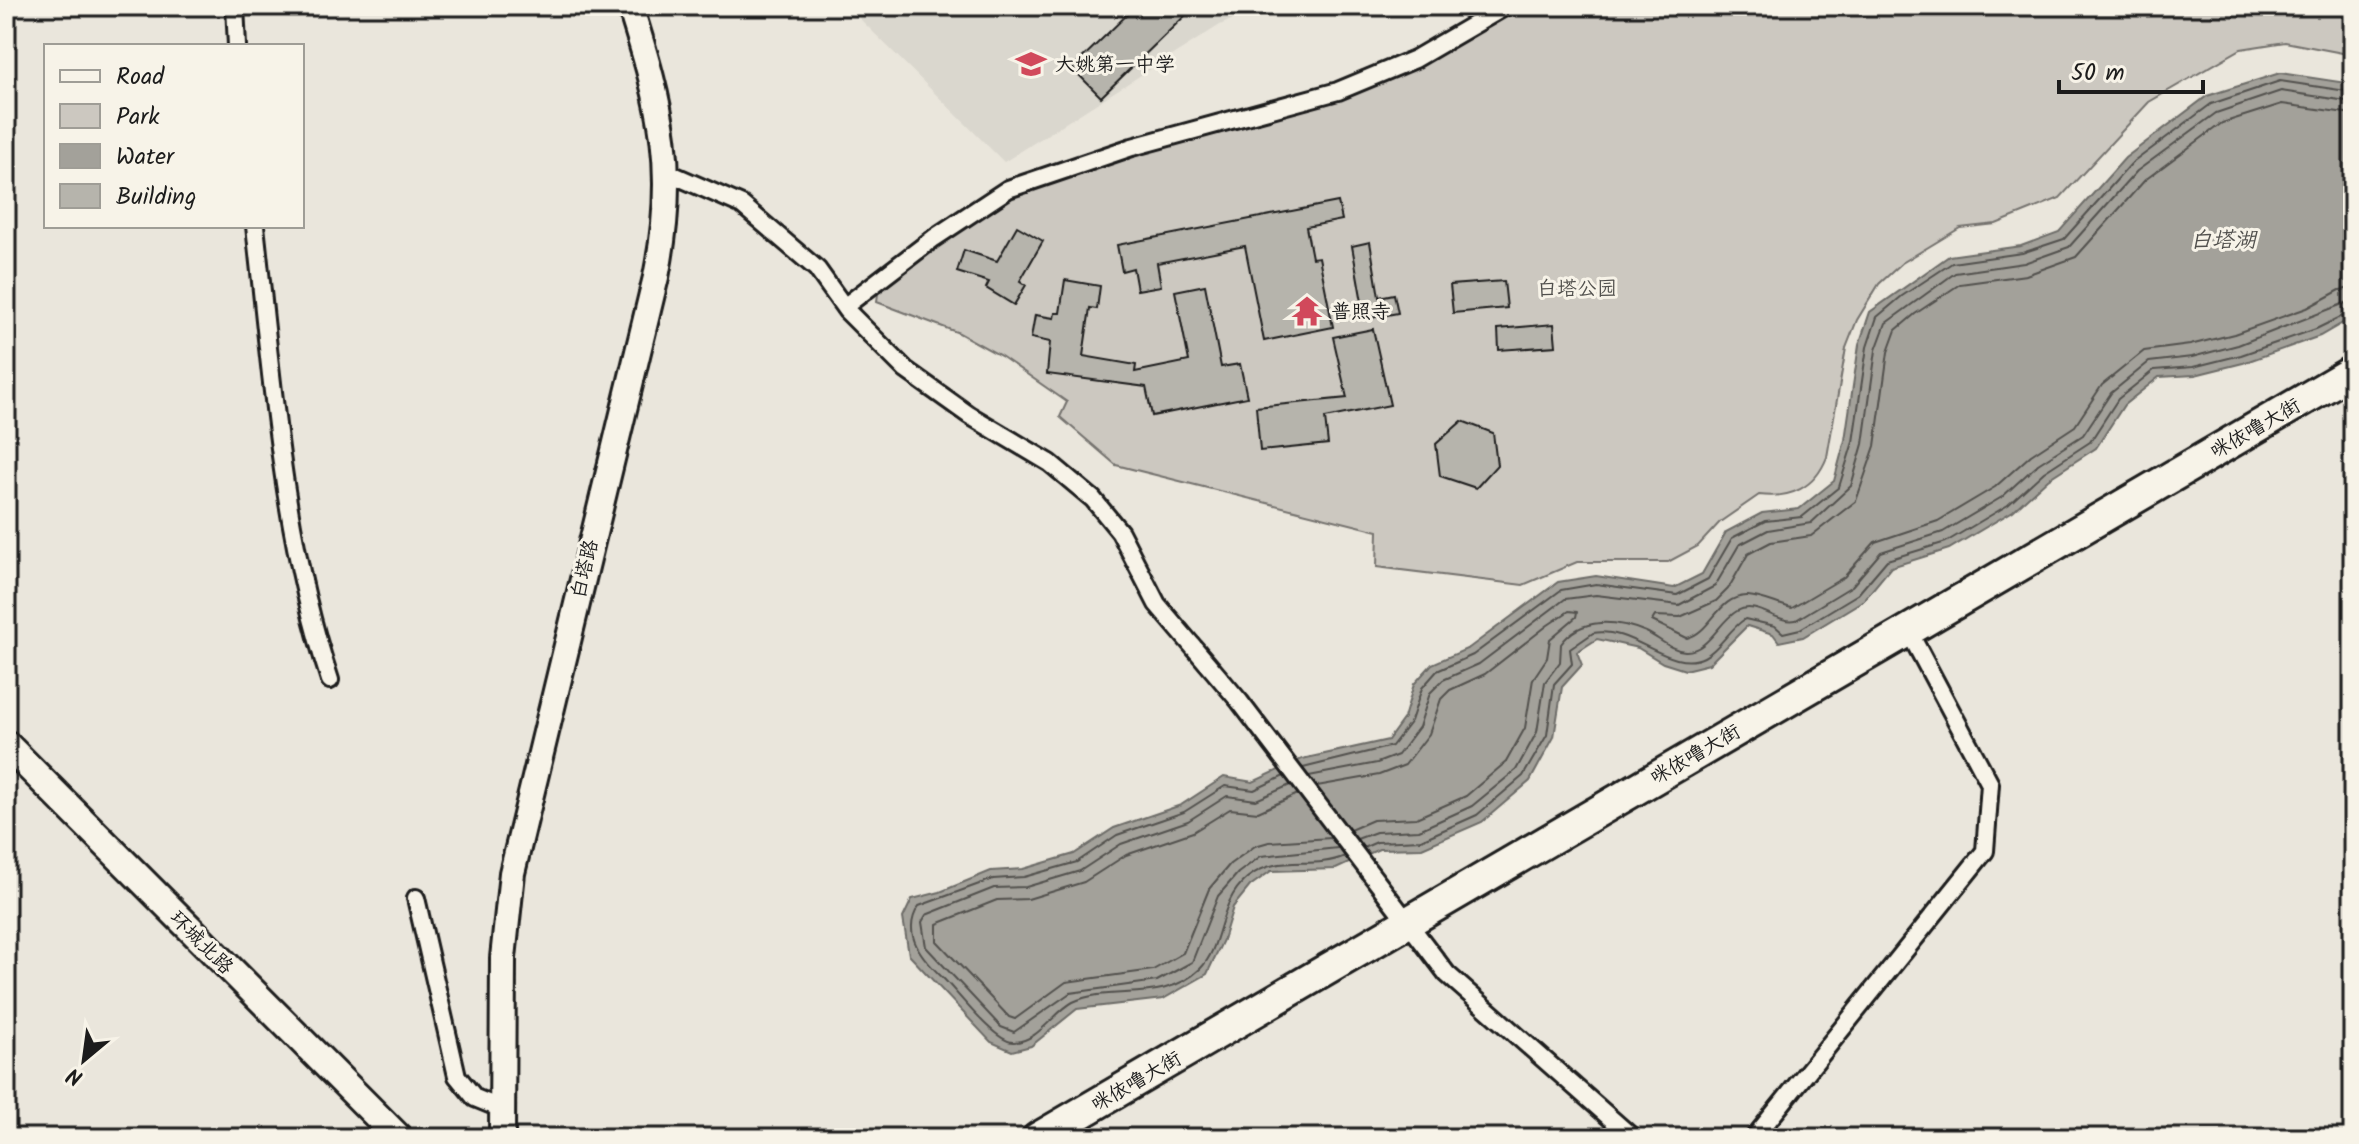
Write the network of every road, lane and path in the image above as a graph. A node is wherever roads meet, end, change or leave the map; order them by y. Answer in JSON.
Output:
{"nodes":[{"id":1,"x":235,"y":6,"type":"edge"},
{"id":2,"x":630,"y":6,"type":"edge"},
{"id":3,"x":1506,"y":6,"type":"edge"},
{"id":4,"x":237,"y":44,"type":"edge"},
{"id":5,"x":669,"y":173,"type":"junction"},
{"id":6,"x":255,"y":228,"type":"edge"},
{"id":7,"x":844,"y":307,"type":"junction"},
{"id":8,"x":2353,"y":371,"type":"edge"},
{"id":9,"x":1908,"y":630,"type":"junction"},
{"id":10,"x":330,"y":680,"type":"dead end"},
{"id":11,"x":6,"y":744,"type":"edge"},
{"id":12,"x":416,"y":898,"type":"dead end"},
{"id":13,"x":1406,"y":923,"type":"junction"},
{"id":14,"x":502,"y":1109,"type":"junction"},
{"id":15,"x":399,"y":1138,"type":"edge"},
{"id":16,"x":502,"y":1138,"type":"edge"},
{"id":17,"x":1038,"y":1138,"type":"edge"},
{"id":18,"x":1633,"y":1138,"type":"edge"},
{"id":19,"x":1754,"y":1138,"type":"edge"}],
"edges":[{"from":1,"to":4,"type":"street"},
{"from":2,"to":5,"type":"street","name":"白塔路"},
{"from":3,"to":7,"type":"street"},
{"from":5,"to":7,"type":"street"},
{"from":5,"to":14,"type":"street","name":"白塔路"},
{"from":6,"to":10,"type":"street"},
{"from":7,"to":13,"type":"street"},
{"from":8,"to":9,"type":"highway","name":"咪依噜大街"},
{"from":9,"to":13,"type":"highway","name":"咪依噜大街"},
{"from":9,"to":19,"type":"street"},
{"from":11,"to":15,"type":"main road","name":"环城北路"},
{"from":12,"to":14,"type":"street"},
{"from":13,"to":17,"type":"highway","name":"咪依噜大街"},
{"from":13,"to":18,"type":"street"},
{"from":14,"to":16,"type":"street","name":"白塔路"}]}
